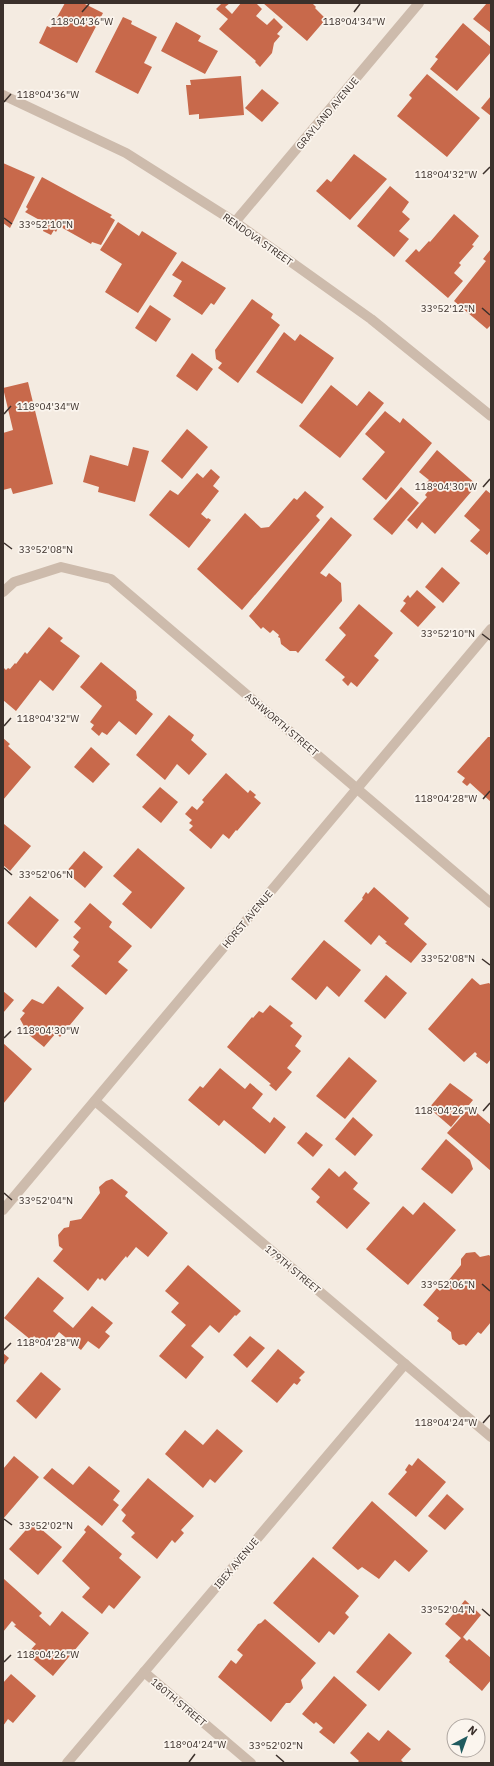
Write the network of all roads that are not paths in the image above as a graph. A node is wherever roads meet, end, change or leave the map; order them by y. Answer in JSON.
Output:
{"nodes":[{"id":1,"x":419,"y":3,"type":"edge"},
{"id":2,"x":3,"y":95,"type":"edge"},
{"id":3,"x":235,"y":222,"type":"junction"},
{"id":4,"x":489,"y":412,"type":"edge"},
{"id":5,"x":3,"y":592,"type":"edge"},
{"id":6,"x":491,"y":629,"type":"edge"},
{"id":7,"x":357,"y":788,"type":"junction"},
{"id":8,"x":491,"y":903,"type":"edge"},
{"id":9,"x":95,"y":1101,"type":"junction"},
{"id":10,"x":3,"y":1210,"type":"edge"},
{"id":11,"x":405,"y":1364,"type":"junction"},
{"id":12,"x":491,"y":1437,"type":"edge"},
{"id":13,"x":144,"y":1672,"type":"junction"},
{"id":14,"x":68,"y":1763,"type":"edge"},
{"id":15,"x":251,"y":1763,"type":"edge"}],
"edges":[{"from":1,"to":3,"type":"street","name":"GRAYLAND AVENUE"},
{"from":2,"to":3,"type":"street","name":"RENDOVA STREET"},
{"from":3,"to":4,"type":"street","name":"RENDOVA STREET"},
{"from":5,"to":7,"type":"street","name":"ASHWORTH STREET"},
{"from":6,"to":7,"type":"street","name":"HORST AVENUE"},
{"from":7,"to":8,"type":"street","name":"ASHWORTH STREET"},
{"from":7,"to":9,"type":"street","name":"HORST AVENUE"},
{"from":9,"to":10,"type":"street","name":"HORST AVENUE"},
{"from":9,"to":11,"type":"street","name":"179TH STREET"},
{"from":11,"to":12,"type":"street","name":"179TH STREET"},
{"from":11,"to":13,"type":"street","name":"IBEX AVENUE"},
{"from":13,"to":14,"type":"street","name":"IBEX AVENUE"},
{"from":13,"to":15,"type":"street","name":"180TH STREET"}]}
